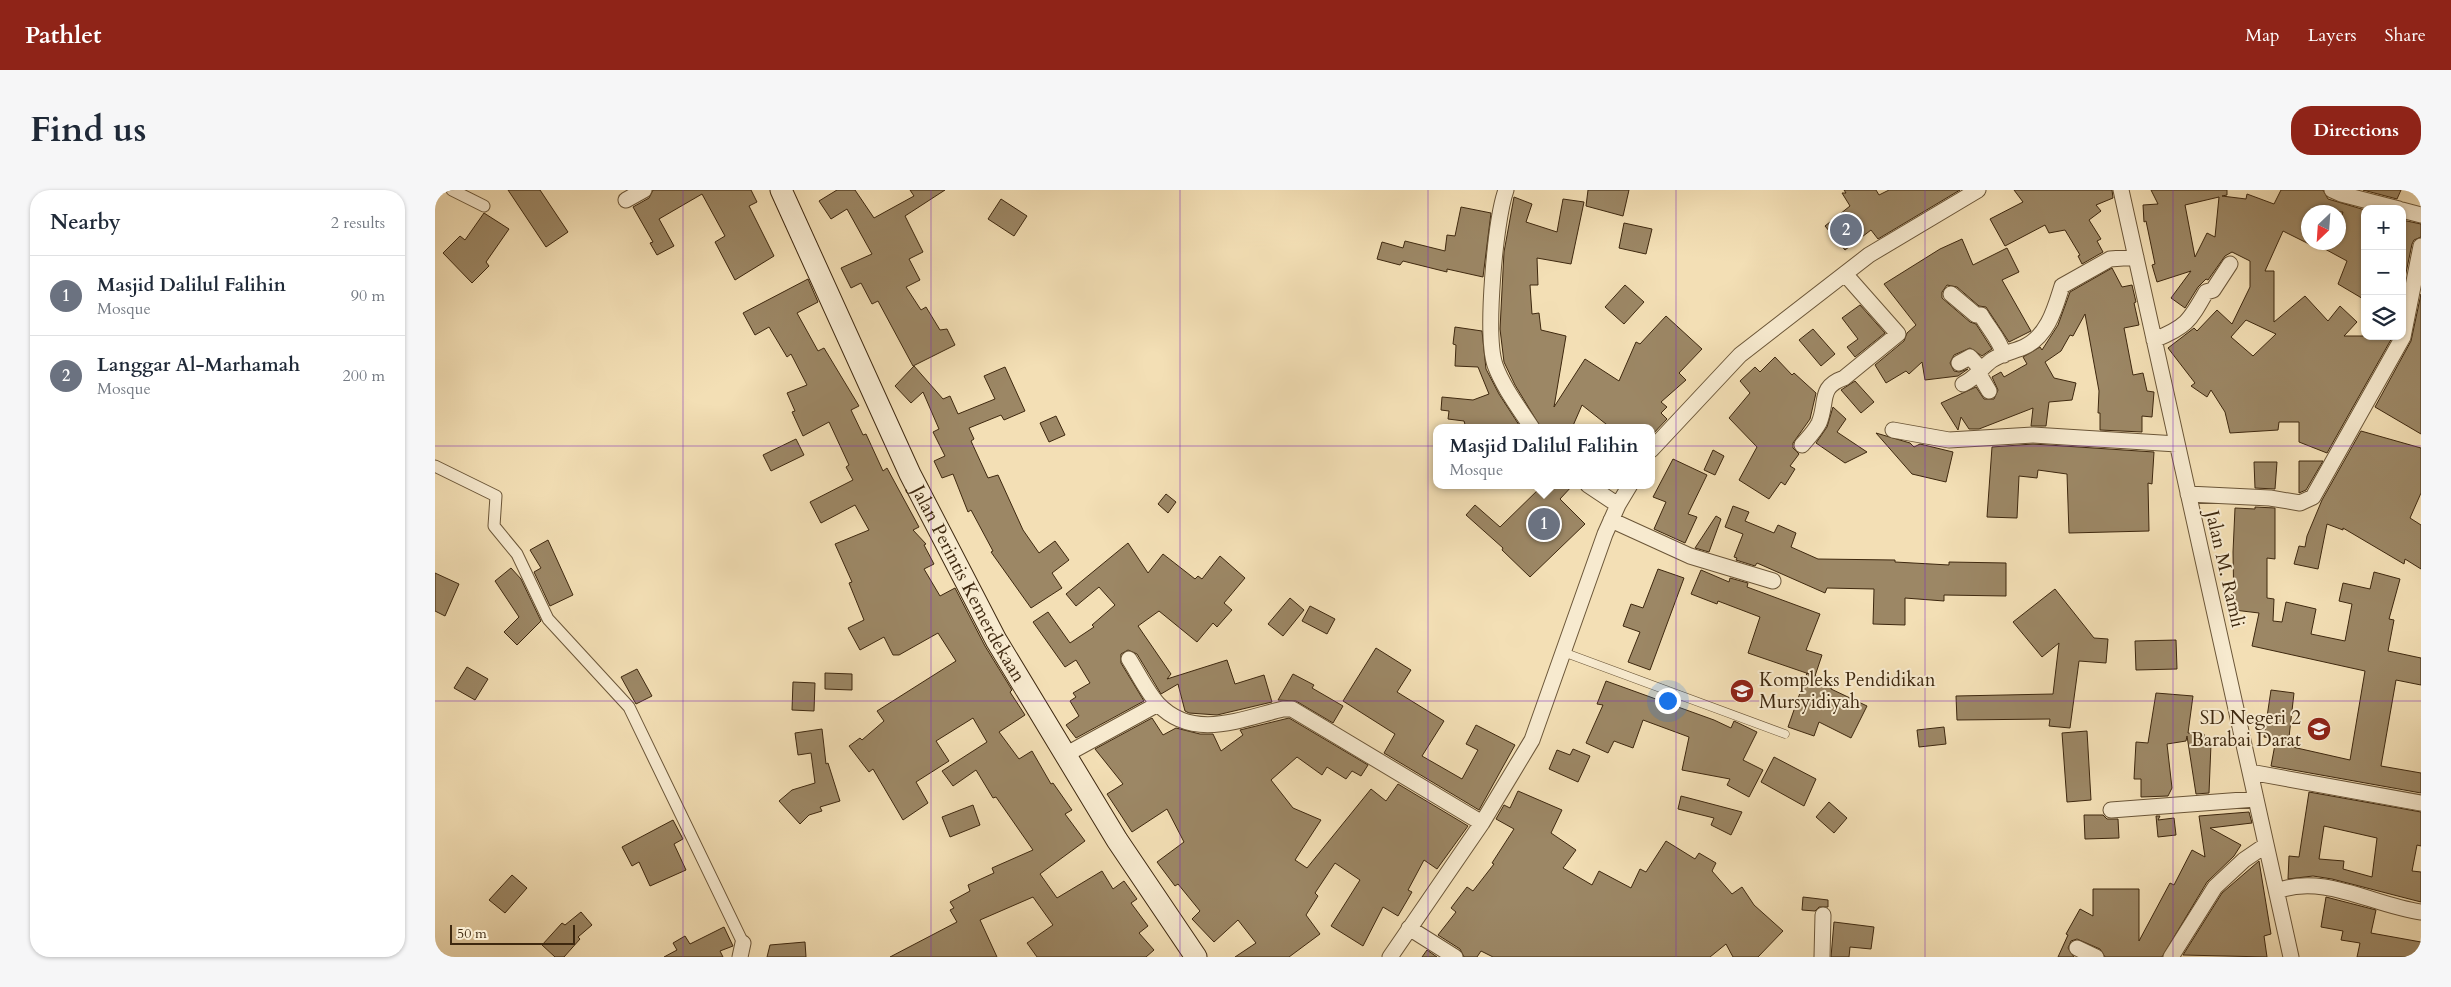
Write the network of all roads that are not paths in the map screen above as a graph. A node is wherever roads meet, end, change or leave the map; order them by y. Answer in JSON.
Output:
{"nodes":[{"id":1,"x":452,"y":190,"type":"edge"},
{"id":2,"x":645,"y":190,"type":"edge"},
{"id":3,"x":781,"y":190,"type":"edge"},
{"id":4,"x":1506,"y":190,"type":"edge"},
{"id":5,"x":1978,"y":190,"type":"edge"},
{"id":6,"x":2121,"y":190,"type":"edge"},
{"id":7,"x":2332,"y":190,"type":"edge"},
{"id":8,"x":626,"y":200,"type":"dead end"},
{"id":9,"x":2384,"y":205,"type":"edge"},
{"id":10,"x":484,"y":206,"type":"dead end"},
{"id":11,"x":2406,"y":211,"type":"edge"},
{"id":12,"x":2421,"y":215,"type":"edge"},
{"id":13,"x":2421,"y":246,"type":"edge"},
{"id":14,"x":2136,"y":257,"type":"junction"},
{"id":15,"x":2230,"y":264,"type":"dead end"},
{"id":16,"x":1845,"y":274,"type":"junction"},
{"id":17,"x":1951,"y":294,"type":"dead end"},
{"id":18,"x":2154,"y":340,"type":"junction"},
{"id":19,"x":2004,"y":355,"type":"junction"},
{"id":20,"x":1959,"y":363,"type":"dead end"},
{"id":21,"x":1979,"y":374,"type":"junction"},
{"id":22,"x":1963,"y":384,"type":"dead end"},
{"id":23,"x":1989,"y":391,"type":"dead end"},
{"id":24,"x":1530,"y":424,"type":"edge"},
{"id":25,"x":1893,"y":430,"type":"dead end"},
{"id":26,"x":2177,"y":444,"type":"junction"},
{"id":27,"x":1802,"y":445,"type":"dead end"},
{"id":28,"x":1655,"y":446,"type":"edge"},
{"id":29,"x":435,"y":466,"type":"edge"},
{"id":30,"x":1594,"y":489,"type":"edge"},
{"id":31,"x":1627,"y":489,"type":"edge"},
{"id":32,"x":2188,"y":494,"type":"junction"},
{"id":33,"x":1617,"y":505,"type":"junction"},
{"id":34,"x":1611,"y":520,"type":"junction"},
{"id":35,"x":1773,"y":581,"type":"dead end"},
{"id":36,"x":1563,"y":652,"type":"junction"},
{"id":37,"x":1129,"y":659,"type":"dead end"},
{"id":38,"x":1158,"y":704,"type":"junction"},
{"id":39,"x":1785,"y":734,"type":"dead end"},
{"id":40,"x":1065,"y":755,"type":"junction"},
{"id":41,"x":2250,"y":772,"type":"junction"},
{"id":42,"x":2256,"y":798,"type":"junction"},
{"id":43,"x":2421,"y":803,"type":"edge"},
{"id":44,"x":2111,"y":810,"type":"dead end"},
{"id":45,"x":1482,"y":823,"type":"junction"},
{"id":46,"x":2266,"y":845,"type":"junction"},
{"id":47,"x":2277,"y":891,"type":"junction"},
{"id":48,"x":2421,"y":912,"type":"edge"},
{"id":49,"x":1823,"y":915,"type":"dead end"},
{"id":50,"x":1409,"y":928,"type":"junction"},
{"id":51,"x":2077,"y":948,"type":"dead end"},
{"id":52,"x":741,"y":950,"type":"edge"},
{"id":53,"x":1196,"y":957,"type":"edge"},
{"id":54,"x":1390,"y":957,"type":"edge"},
{"id":55,"x":1455,"y":957,"type":"edge"},
{"id":56,"x":1822,"y":957,"type":"edge"},
{"id":57,"x":2096,"y":957,"type":"edge"},
{"id":58,"x":2171,"y":957,"type":"edge"},
{"id":59,"x":2291,"y":957,"type":"edge"}],
"edges":[{"from":1,"to":10,"type":"street"},
{"from":2,"to":8,"type":"street"},
{"from":3,"to":40,"type":"main road","name":"Jalan Perintis Kemerdekaan"},
{"from":4,"to":24,"type":"street"},
{"from":5,"to":16,"type":"street"},
{"from":6,"to":14,"type":"street","name":"Jalan M. Ramli"},
{"from":7,"to":9,"type":"street"},
{"from":11,"to":12,"type":"street"},
{"from":13,"to":32,"type":"street"},
{"from":14,"to":18,"type":"street","name":"Jalan M. Ramli"},
{"from":14,"to":19,"type":"street"},
{"from":15,"to":18,"type":"street"},
{"from":16,"to":27,"type":"street"},
{"from":16,"to":28,"type":"street"},
{"from":17,"to":19,"type":"street"},
{"from":18,"to":26,"type":"street","name":"Jalan M. Ramli"},
{"from":19,"to":21,"type":"street"},
{"from":20,"to":21,"type":"street"},
{"from":21,"to":22,"type":"street"},
{"from":21,"to":23,"type":"street"},
{"from":25,"to":26,"type":"street"},
{"from":26,"to":32,"type":"street","name":"Jalan M. Ramli"},
{"from":29,"to":52,"type":"street"},
{"from":30,"to":33,"type":"street"},
{"from":31,"to":33,"type":"street"},
{"from":32,"to":41,"type":"street","name":"Jalan M. Ramli"},
{"from":33,"to":34,"type":"street"},
{"from":34,"to":35,"type":"street"},
{"from":34,"to":36,"type":"street"},
{"from":36,"to":39,"type":"lane"},
{"from":36,"to":45,"type":"street"},
{"from":37,"to":38,"type":"street"},
{"from":38,"to":40,"type":"street"},
{"from":38,"to":45,"type":"street"},
{"from":40,"to":53,"type":"main road","name":"Jalan Perintis Kemerdekaan"},
{"from":41,"to":42,"type":"street","name":"Jalan M. Ramli"},
{"from":41,"to":43,"type":"street"},
{"from":42,"to":44,"type":"street"},
{"from":42,"to":46,"type":"street","name":"Jalan M. Ramli"},
{"from":45,"to":50,"type":"street"},
{"from":46,"to":47,"type":"street","name":"Jalan M. Ramli"},
{"from":46,"to":58,"type":"street"},
{"from":47,"to":48,"type":"street"},
{"from":47,"to":59,"type":"street","name":"Jalan M. Ramli"},
{"from":49,"to":56,"type":"street"},
{"from":50,"to":54,"type":"street"},
{"from":50,"to":55,"type":"street"},
{"from":51,"to":57,"type":"street"}]}
